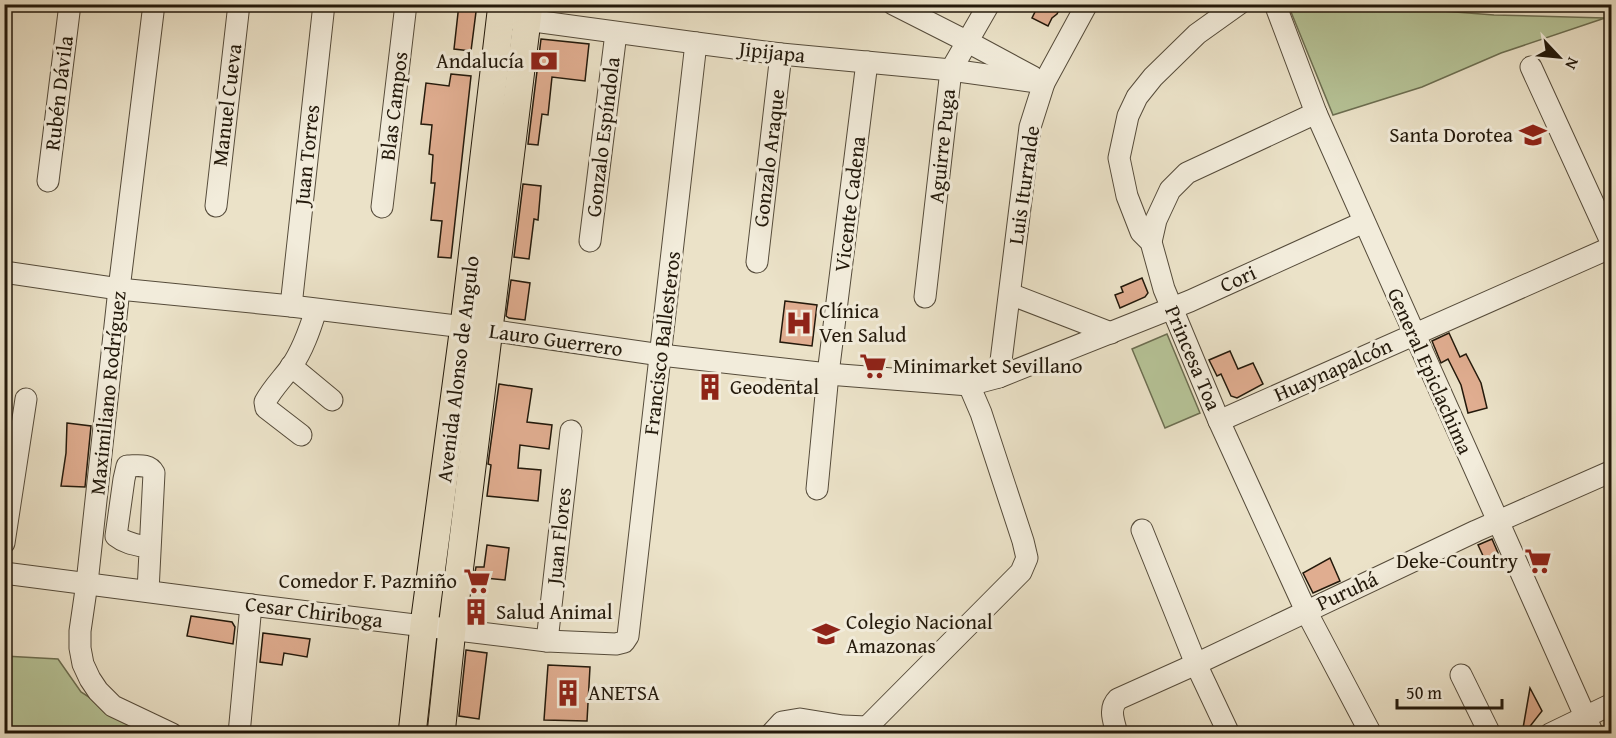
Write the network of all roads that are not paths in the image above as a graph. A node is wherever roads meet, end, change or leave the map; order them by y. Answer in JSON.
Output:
{"nodes":[{"id":1,"x":70,"y":4,"type":"edge"},
{"id":2,"x":154,"y":4,"type":"edge"},
{"id":3,"x":239,"y":4,"type":"edge"},
{"id":4,"x":324,"y":4,"type":"edge"},
{"id":5,"x":406,"y":4,"type":"edge"},
{"id":6,"x":989,"y":4,"type":"edge"},
{"id":7,"x":1087,"y":4,"type":"edge"},
{"id":8,"x":1239,"y":4,"type":"edge"},
{"id":9,"x":1275,"y":4,"type":"edge"},
{"id":10,"x":895,"y":5,"type":"edge"},
{"id":11,"x":501,"y":11,"type":"edge"},
{"id":12,"x":528,"y":12,"type":"edge"},
{"id":13,"x":616,"y":33,"type":"junction"},
{"id":14,"x":968,"y":42,"type":"junction"},
{"id":15,"x":696,"y":43,"type":"junction"},
{"id":16,"x":781,"y":54,"type":"junction"},
{"id":17,"x":867,"y":62,"type":"junction"},
{"id":18,"x":1531,"y":67,"type":"dead end"},
{"id":19,"x":951,"y":70,"type":"junction"},
{"id":20,"x":1044,"y":83,"type":"junction"},
{"id":21,"x":1316,"y":113,"type":"junction"},
{"id":22,"x":48,"y":181,"type":"dead end"},
{"id":23,"x":216,"y":206,"type":"dead end"},
{"id":24,"x":382,"y":207,"type":"dead end"},
{"id":25,"x":1364,"y":222,"type":"junction"},
{"id":26,"x":590,"y":241,"type":"dead end"},
{"id":27,"x":1150,"y":242,"type":"junction"},
{"id":28,"x":1610,"y":251,"type":"edge"},
{"id":29,"x":757,"y":262,"type":"dead end"},
{"id":30,"x":4,"y":272,"type":"edge"},
{"id":31,"x":119,"y":289,"type":"junction"},
{"id":32,"x":1010,"y":294,"type":"junction"},
{"id":33,"x":925,"y":297,"type":"dead end"},
{"id":34,"x":291,"y":306,"type":"junction"},
{"id":35,"x":1172,"y":308,"type":"junction"},
{"id":36,"x":316,"y":310,"type":"junction"},
{"id":37,"x":477,"y":328,"type":"junction"},
{"id":38,"x":1111,"y":333,"type":"junction"},
{"id":39,"x":1414,"y":334,"type":"junction"},
{"id":40,"x":661,"y":355,"type":"junction"},
{"id":41,"x":291,"y":366,"type":"junction"},
{"id":42,"x":828,"y":374,"type":"junction"},
{"id":43,"x":999,"y":377,"type":"junction"},
{"id":44,"x":969,"y":385,"type":"junction"},
{"id":45,"x":26,"y":399,"type":"dead end"},
{"id":46,"x":332,"y":400,"type":"dead end"},
{"id":47,"x":1219,"y":421,"type":"junction"},
{"id":48,"x":571,"y":431,"type":"dead end"},
{"id":49,"x":301,"y":435,"type":"dead end"},
{"id":50,"x":1611,"y":471,"type":"edge"},
{"id":51,"x":817,"y":489,"type":"dead end"},
{"id":52,"x":1497,"y":521,"type":"junction"},
{"id":53,"x":1142,"y":530,"type":"dead end"},
{"id":54,"x":4,"y":543,"type":"edge"},
{"id":55,"x":150,"y":548,"type":"dead end"},
{"id":56,"x":4,"y":573,"type":"edge"},
{"id":57,"x":87,"y":583,"type":"junction"},
{"id":58,"x":148,"y":591,"type":"junction"},
{"id":59,"x":252,"y":605,"type":"junction"},
{"id":60,"x":1306,"y":611,"type":"junction"},
{"id":61,"x":424,"y":626,"type":"junction"},
{"id":62,"x":452,"y":629,"type":"junction"},
{"id":63,"x":547,"y":641,"type":"junction"},
{"id":64,"x":624,"y":642,"type":"joint"},
{"id":65,"x":1196,"y":664,"type":"junction"},
{"id":66,"x":1461,"y":675,"type":"dead end"},
{"id":67,"x":1611,"y":704,"type":"edge"},
{"id":68,"x":1588,"y":725,"type":"edge"},
{"id":69,"x":172,"y":734,"type":"edge"},
{"id":70,"x":239,"y":734,"type":"edge"},
{"id":71,"x":412,"y":734,"type":"edge"},
{"id":72,"x":441,"y":734,"type":"edge"},
{"id":73,"x":771,"y":734,"type":"edge"},
{"id":74,"x":1117,"y":734,"type":"edge"},
{"id":75,"x":1229,"y":734,"type":"edge"},
{"id":76,"x":1371,"y":734,"type":"edge"},
{"id":77,"x":1490,"y":734,"type":"edge"},
{"id":78,"x":1550,"y":734,"type":"edge"}],
"edges":[{"from":1,"to":22,"type":"street","name":"Rubén Dávila"},
{"from":2,"to":31,"type":"street","name":"Maximiliano Rodríguez"},
{"from":3,"to":23,"type":"street","name":"Manuel Cueva"},
{"from":4,"to":34,"type":"street","name":"Juan Torres"},
{"from":5,"to":24,"type":"street","name":"Blas Campos"},
{"from":6,"to":14,"type":"street","name":"Aguirre Puga"},
{"from":7,"to":20,"type":"street","name":"Luis Iturralde"},
{"from":8,"to":27,"type":"street","name":"Princesa Toa"},
{"from":9,"to":21,"type":"street","name":"General Epiclachima"},
{"from":10,"to":14,"type":"street"},
{"from":11,"to":12,"type":"street","name":"Jipijapa"},
{"from":11,"to":37,"type":"main road","name":"Avenida Alonso de Angulo"},
{"from":12,"to":13,"type":"street","name":"Jipijapa"},
{"from":12,"to":37,"type":"main road","name":"Avenida Alonso de Angulo"},
{"from":13,"to":15,"type":"street","name":"Jipijapa"},
{"from":13,"to":26,"type":"street","name":"Gonzalo Espíndola"},
{"from":14,"to":19,"type":"street","name":"Aguirre Puga"},
{"from":14,"to":20,"type":"street"},
{"from":15,"to":16,"type":"street","name":"Jipijapa"},
{"from":15,"to":40,"type":"street","name":"Francisco Ballesteros"},
{"from":16,"to":17,"type":"street","name":"Jipijapa"},
{"from":16,"to":29,"type":"street","name":"Gonzalo Araque"},
{"from":17,"to":19,"type":"street","name":"Jipijapa"},
{"from":17,"to":42,"type":"street","name":"Vicente Cadena"},
{"from":18,"to":28,"type":"street"},
{"from":19,"to":20,"type":"street","name":"Jipijapa"},
{"from":19,"to":33,"type":"street","name":"Aguirre Puga"},
{"from":20,"to":32,"type":"street","name":"Luis Iturralde"},
{"from":21,"to":25,"type":"street","name":"General Epiclachima"},
{"from":21,"to":27,"type":"street"},
{"from":25,"to":35,"type":"street","name":"Cori"},
{"from":25,"to":39,"type":"street","name":"General Epiclachima"},
{"from":27,"to":35,"type":"street","name":"Princesa Toa"},
{"from":28,"to":39,"type":"street","name":"Huaynapalcón"},
{"from":30,"to":31,"type":"street","name":"Lauro Guerrero"},
{"from":31,"to":34,"type":"street","name":"Lauro Guerrero"},
{"from":31,"to":57,"type":"street","name":"Maximiliano Rodríguez"},
{"from":32,"to":38,"type":"street"},
{"from":32,"to":43,"type":"street","name":"Luis Iturralde"},
{"from":34,"to":36,"type":"street","name":"Lauro Guerrero"},
{"from":35,"to":38,"type":"street","name":"Cori"},
{"from":35,"to":47,"type":"street","name":"Princesa Toa"},
{"from":36,"to":37,"type":"street","name":"Lauro Guerrero"},
{"from":36,"to":41,"type":"street"},
{"from":37,"to":40,"type":"street","name":"Lauro Guerrero"},
{"from":37,"to":61,"type":"main road","name":"Avenida Alonso de Angulo"},
{"from":37,"to":62,"type":"main road","name":"Avenida Alonso de Angulo"},
{"from":38,"to":43,"type":"street","name":"Cori"},
{"from":39,"to":47,"type":"street","name":"Huaynapalcón"},
{"from":39,"to":52,"type":"street","name":"General Epiclachima"},
{"from":40,"to":42,"type":"street","name":"Lauro Guerrero"},
{"from":40,"to":64,"type":"street","name":"Francisco Ballesteros"},
{"from":41,"to":46,"type":"street"},
{"from":41,"to":49,"type":"street"},
{"from":42,"to":44,"type":"street","name":"Lauro Guerrero"},
{"from":42,"to":51,"type":"street","name":"Vicente Cadena"},
{"from":43,"to":44,"type":"street","name":"Lauro Guerrero"},
{"from":44,"to":73,"type":"street"},
{"from":45,"to":54,"type":"street"},
{"from":47,"to":60,"type":"street","name":"Princesa Toa"},
{"from":48,"to":63,"type":"street","name":"Juan Flores"},
{"from":50,"to":52,"type":"street","name":"Puruhá"},
{"from":52,"to":60,"type":"street","name":"Puruhá"},
{"from":52,"to":68,"type":"street","name":"General Epiclachima"},
{"from":53,"to":65,"type":"street"},
{"from":55,"to":58,"type":"street"},
{"from":56,"to":57,"type":"street","name":"Cesar Chiriboga"},
{"from":57,"to":58,"type":"street","name":"Cesar Chiriboga"},
{"from":57,"to":69,"type":"street","name":"Maximiliano Rodríguez"},
{"from":58,"to":59,"type":"street","name":"Cesar Chiriboga"},
{"from":59,"to":61,"type":"street","name":"Cesar Chiriboga"},
{"from":59,"to":70,"type":"street"},
{"from":60,"to":65,"type":"street","name":"Puruhá"},
{"from":60,"to":76,"type":"street","name":"Princesa Toa"},
{"from":61,"to":62,"type":"street","name":"Cesar Chiriboga"},
{"from":61,"to":71,"type":"main road","name":"Avenida Alonso de Angulo"},
{"from":62,"to":63,"type":"street","name":"Cesar Chiriboga"},
{"from":62,"to":72,"type":"main road","name":"Avenida Alonso de Angulo"},
{"from":63,"to":64,"type":"street","name":"Cesar Chiriboga"},
{"from":65,"to":74,"type":"street","name":"Puruhá"},
{"from":65,"to":75,"type":"street"},
{"from":66,"to":77,"type":"street"},
{"from":67,"to":68,"type":"street"},
{"from":68,"to":78,"type":"street"}]}
